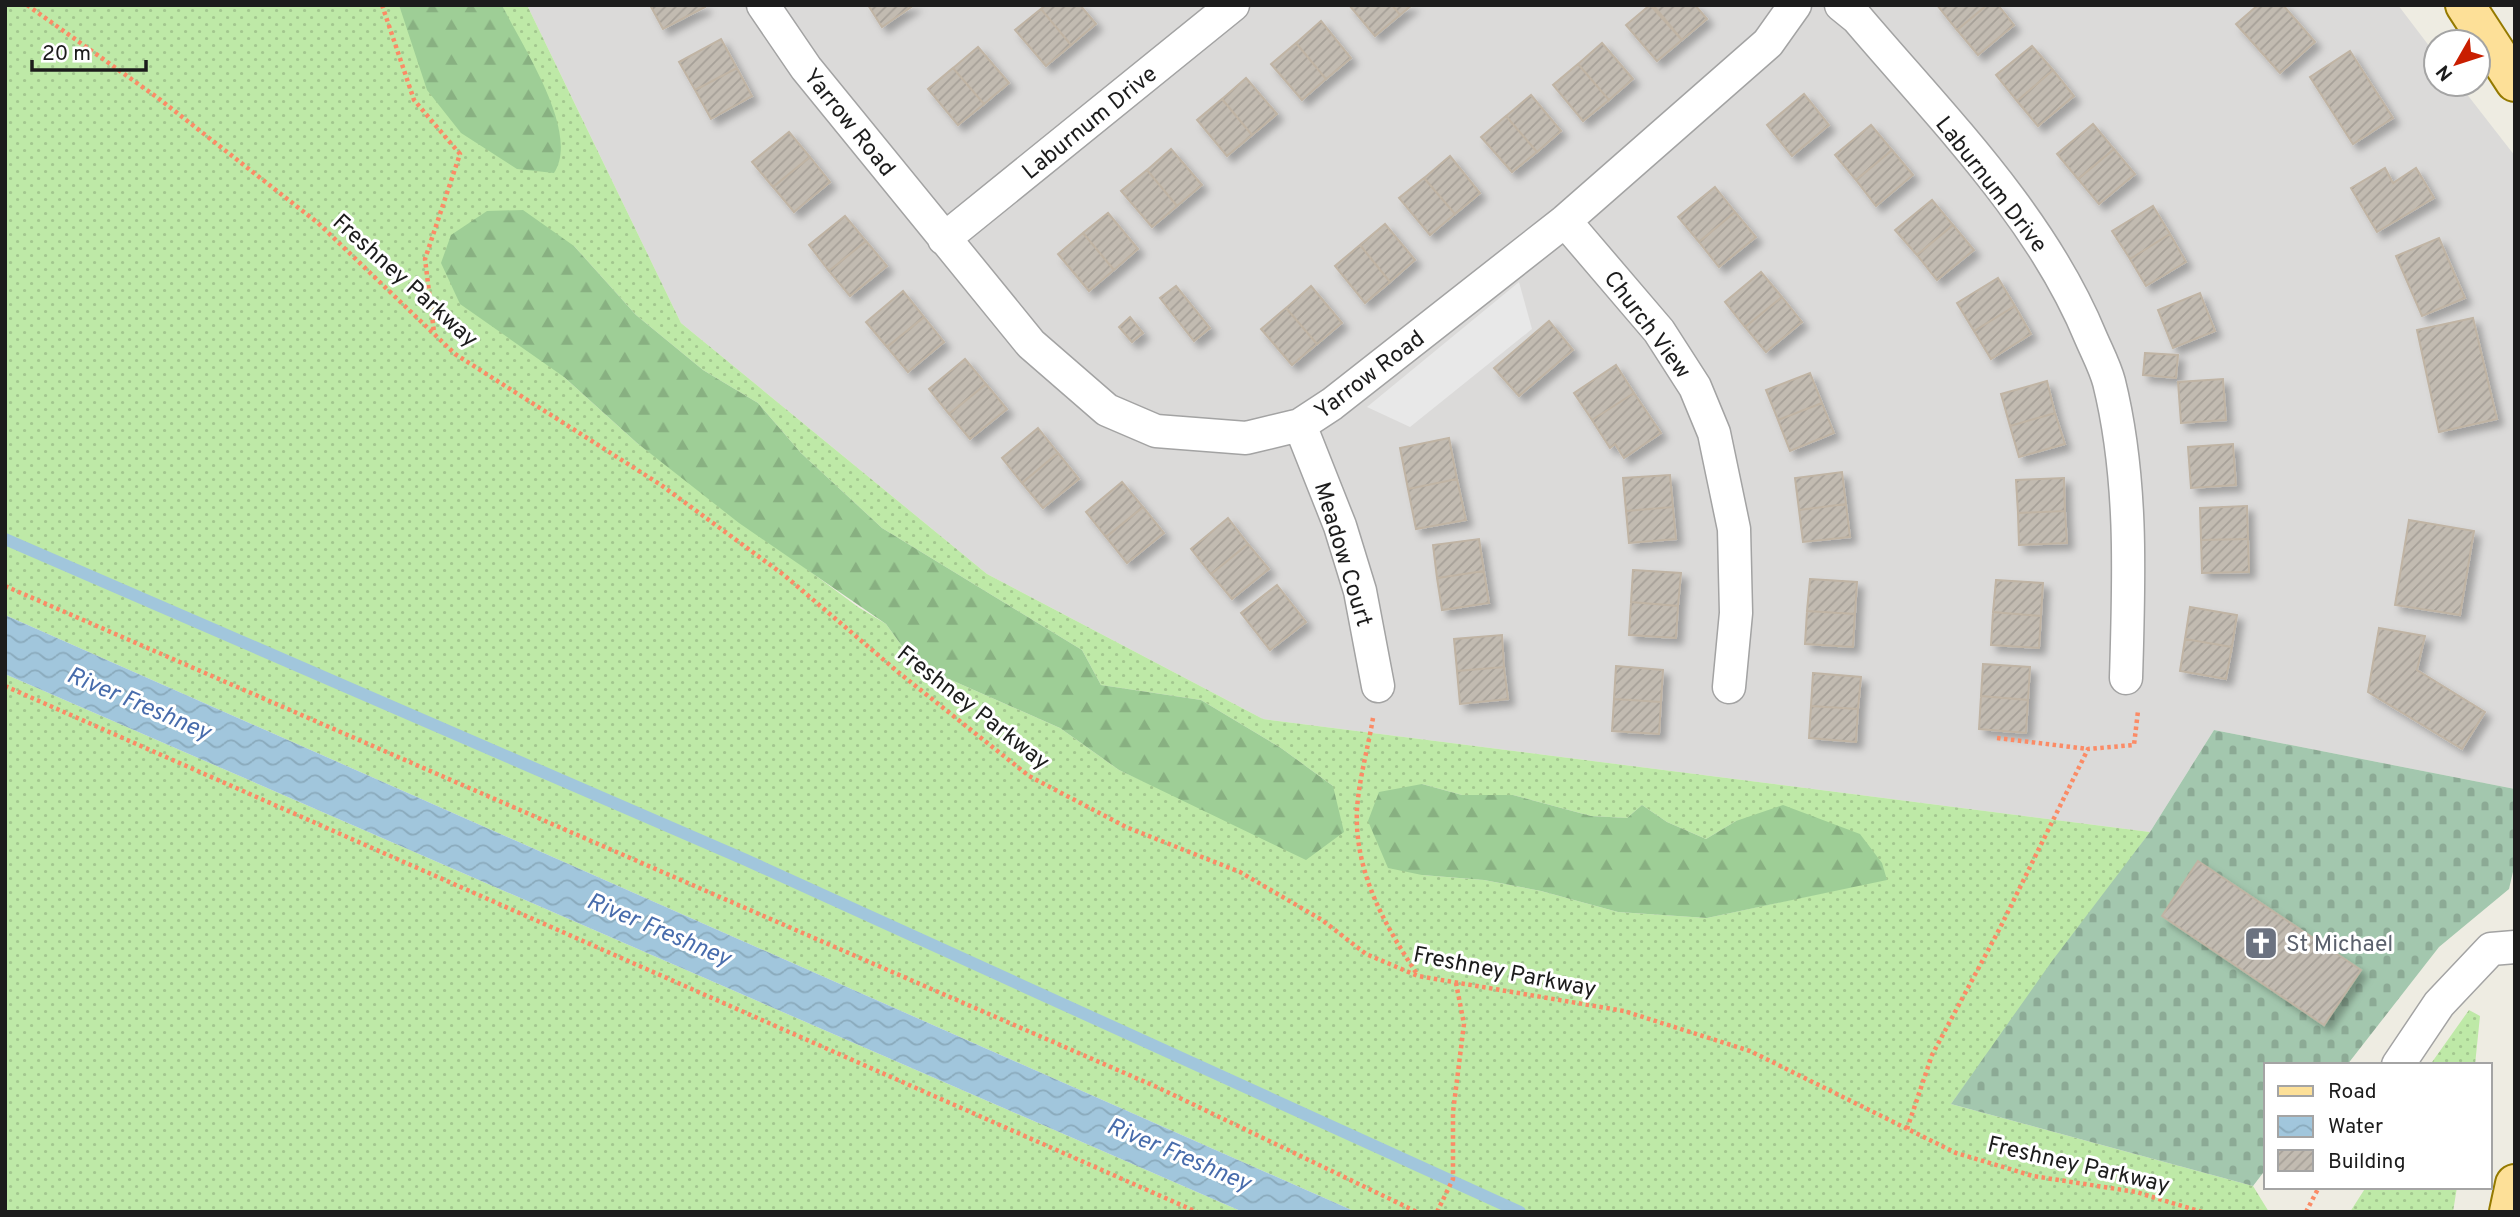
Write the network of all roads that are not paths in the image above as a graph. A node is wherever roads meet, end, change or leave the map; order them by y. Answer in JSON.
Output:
{"nodes":[{"id":1,"x":763,"y":5,"type":"edge"},
{"id":2,"x":1233,"y":5,"type":"edge"},
{"id":3,"x":1795,"y":5,"type":"edge"},
{"id":4,"x":1841,"y":5,"type":"edge"},
{"id":5,"x":2465,"y":5,"type":"edge"},
{"id":6,"x":2515,"y":82,"type":"edge"},
{"id":7,"x":1565,"y":221,"type":"junction"},
{"id":8,"x":944,"y":239,"type":"junction"},
{"id":9,"x":1300,"y":425,"type":"junction"},
{"id":10,"x":2126,"y":678,"type":"road end"},
{"id":11,"x":1378,"y":686,"type":"road end"},
{"id":12,"x":1730,"y":687,"type":"dead end"},
{"id":13,"x":2515,"y":947,"type":"edge"},
{"id":14,"x":2400,"y":1063,"type":"edge"},
{"id":15,"x":2515,"y":1184,"type":"edge"},
{"id":16,"x":2509,"y":1212,"type":"edge"}],
"edges":[{"from":1,"to":8,"type":"street","name":"Yarrow Road"},
{"from":2,"to":8,"type":"street","name":"Laburnum Drive"},
{"from":3,"to":7,"type":"street","name":"Yarrow Road"},
{"from":4,"to":10,"type":"street","name":"Laburnum Drive"},
{"from":5,"to":6,"type":"main road"},
{"from":7,"to":9,"type":"street","name":"Yarrow Road"},
{"from":7,"to":12,"type":"street","name":"Church View"},
{"from":8,"to":9,"type":"street","name":"Yarrow Road"},
{"from":9,"to":11,"type":"street","name":"Meadow Court"},
{"from":13,"to":14,"type":"street"},
{"from":15,"to":16,"type":"main road"}]}
